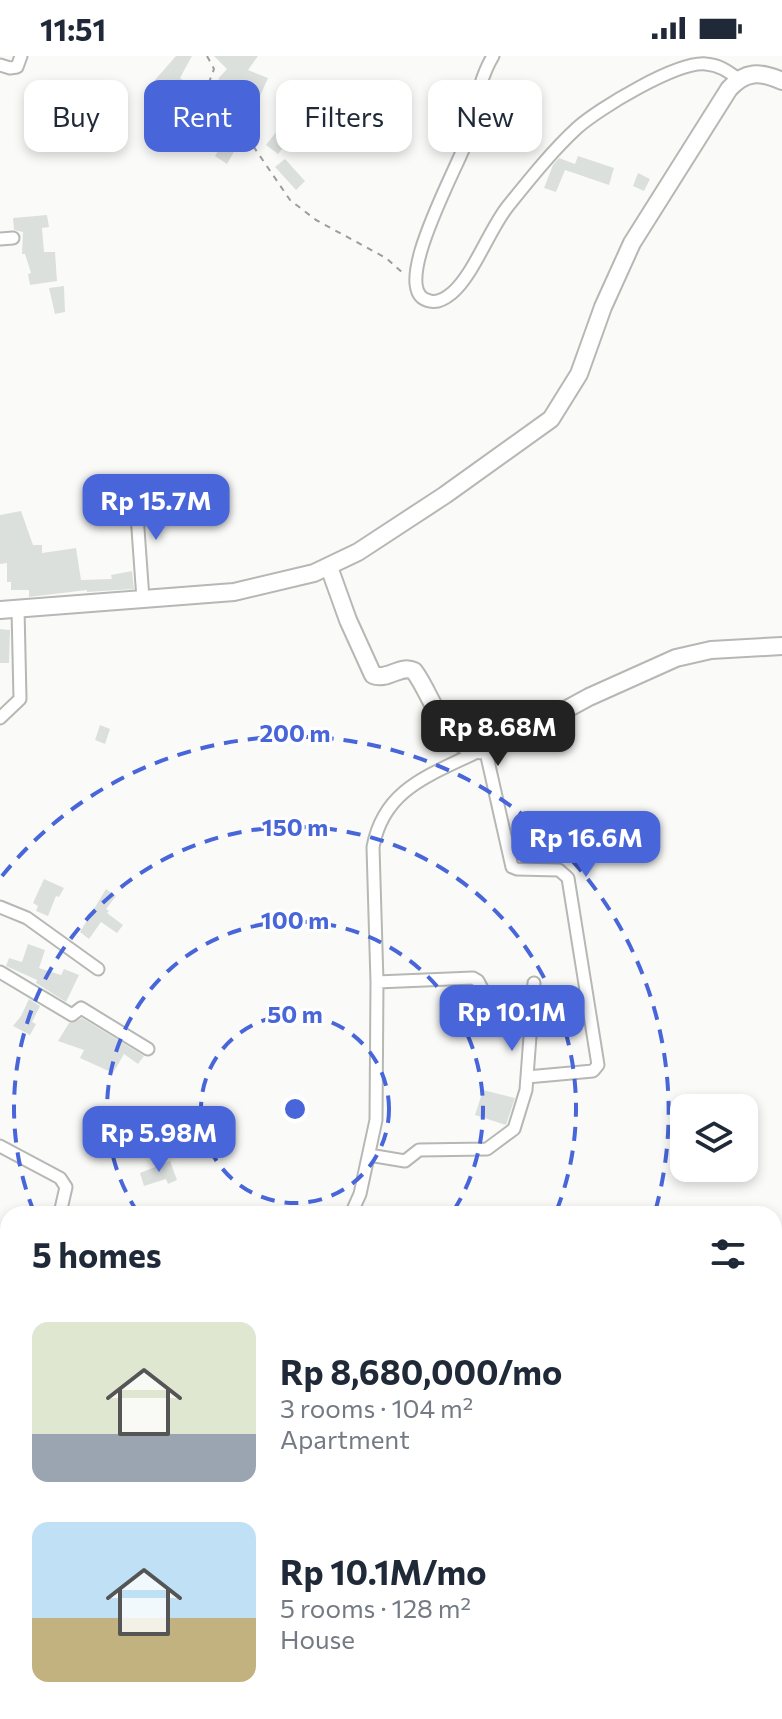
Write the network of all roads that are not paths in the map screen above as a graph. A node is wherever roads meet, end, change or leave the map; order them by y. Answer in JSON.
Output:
{"nodes":[{"id":1,"x":21,"y":56,"type":"edge"},
{"id":2,"x":493,"y":56,"type":"edge"},
{"id":3,"x":0,"y":65,"type":"edge"},
{"id":4,"x":738,"y":79,"type":"junction"},
{"id":5,"x":782,"y":81,"type":"edge"},
{"id":6,"x":13,"y":238,"type":"dead end"},
{"id":7,"x":0,"y":239,"type":"edge"},
{"id":8,"x":135,"y":487,"type":"dead end"},
{"id":9,"x":329,"y":567,"type":"junction"},
{"id":10,"x":143,"y":599,"type":"junction"},
{"id":11,"x":5,"y":609,"type":"edge"},
{"id":12,"x":782,"y":646,"type":"edge"},
{"id":13,"x":0,"y":718,"type":"edge"},
{"id":14,"x":483,"y":751,"type":"junction"},
{"id":15,"x":0,"y":907,"type":"edge"},
{"id":16,"x":98,"y":969,"type":"dead end"},
{"id":17,"x":0,"y":972,"type":"edge"},
{"id":18,"x":377,"y":982,"type":"junction"},
{"id":19,"x":534,"y":983,"type":"dead end"},
{"id":20,"x":532,"y":1017,"type":"junction"},
{"id":21,"x":148,"y":1049,"type":"dead end"},
{"id":22,"x":527,"y":1077,"type":"junction"},
{"id":23,"x":0,"y":1146,"type":"edge"},
{"id":24,"x":369,"y":1155,"type":"junction"},
{"id":25,"x":62,"y":1206,"type":"edge"},
{"id":26,"x":355,"y":1206,"type":"edge"}],
"edges":[{"from":1,"to":3,"type":"street"},
{"from":2,"to":4,"type":"street"},
{"from":4,"to":5,"type":"main road"},
{"from":4,"to":9,"type":"main road"},
{"from":6,"to":7,"type":"street"},
{"from":8,"to":10,"type":"street"},
{"from":9,"to":10,"type":"main road"},
{"from":9,"to":14,"type":"main road"},
{"from":10,"to":11,"type":"main road"},
{"from":11,"to":13,"type":"street"},
{"from":12,"to":14,"type":"main road"},
{"from":14,"to":18,"type":"street"},
{"from":14,"to":22,"type":"street"},
{"from":15,"to":16,"type":"street"},
{"from":17,"to":21,"type":"street"},
{"from":18,"to":20,"type":"street"},
{"from":18,"to":24,"type":"street"},
{"from":19,"to":20,"type":"street"},
{"from":20,"to":22,"type":"street"},
{"from":22,"to":24,"type":"street"},
{"from":23,"to":25,"type":"street"},
{"from":24,"to":26,"type":"street"}]}
